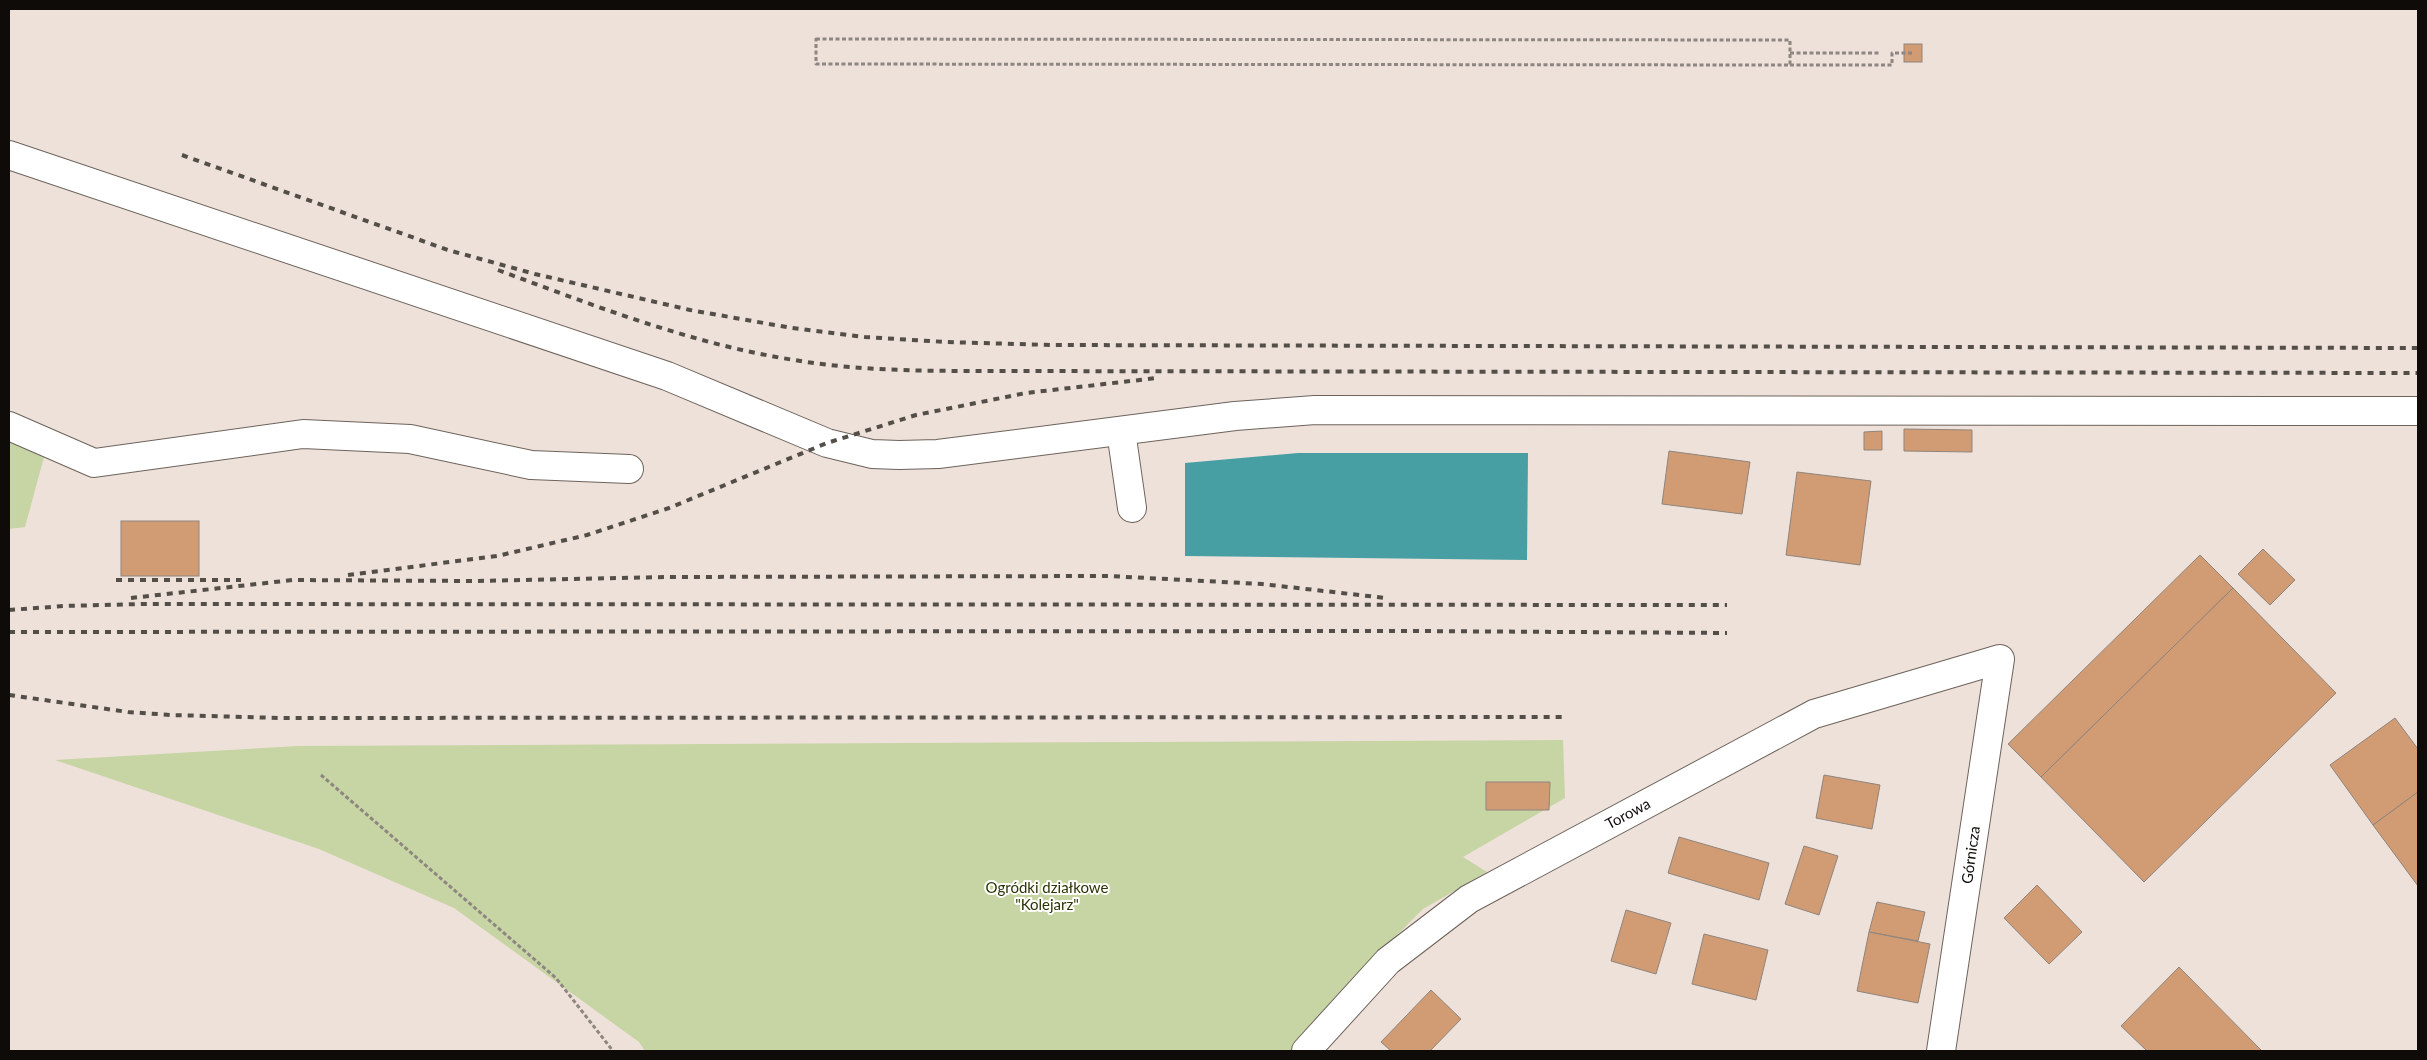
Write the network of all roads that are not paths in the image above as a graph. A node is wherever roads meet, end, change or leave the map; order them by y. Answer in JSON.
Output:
{"nodes":[{"id":1,"x":9,"y":155,"type":"edge"},
{"id":2,"x":2418,"y":411,"type":"edge"},
{"id":3,"x":9,"y":426,"type":"edge"},
{"id":4,"x":1121,"y":431,"type":"junction"},
{"id":5,"x":628,"y":469,"type":"dead end"},
{"id":6,"x":1132,"y":508,"type":"dead end"},
{"id":7,"x":2000,"y":660,"type":"joint"},
{"id":8,"x":1306,"y":1051,"type":"edge"},
{"id":9,"x":1942,"y":1051,"type":"edge"}],
"edges":[{"from":1,"to":4,"type":"street"},
{"from":2,"to":4,"type":"street"},
{"from":3,"to":5,"type":"street"},
{"from":4,"to":6,"type":"street"},
{"from":7,"to":8,"type":"street","name":"Torowa"},
{"from":7,"to":9,"type":"street","name":"Górnicza"}]}
